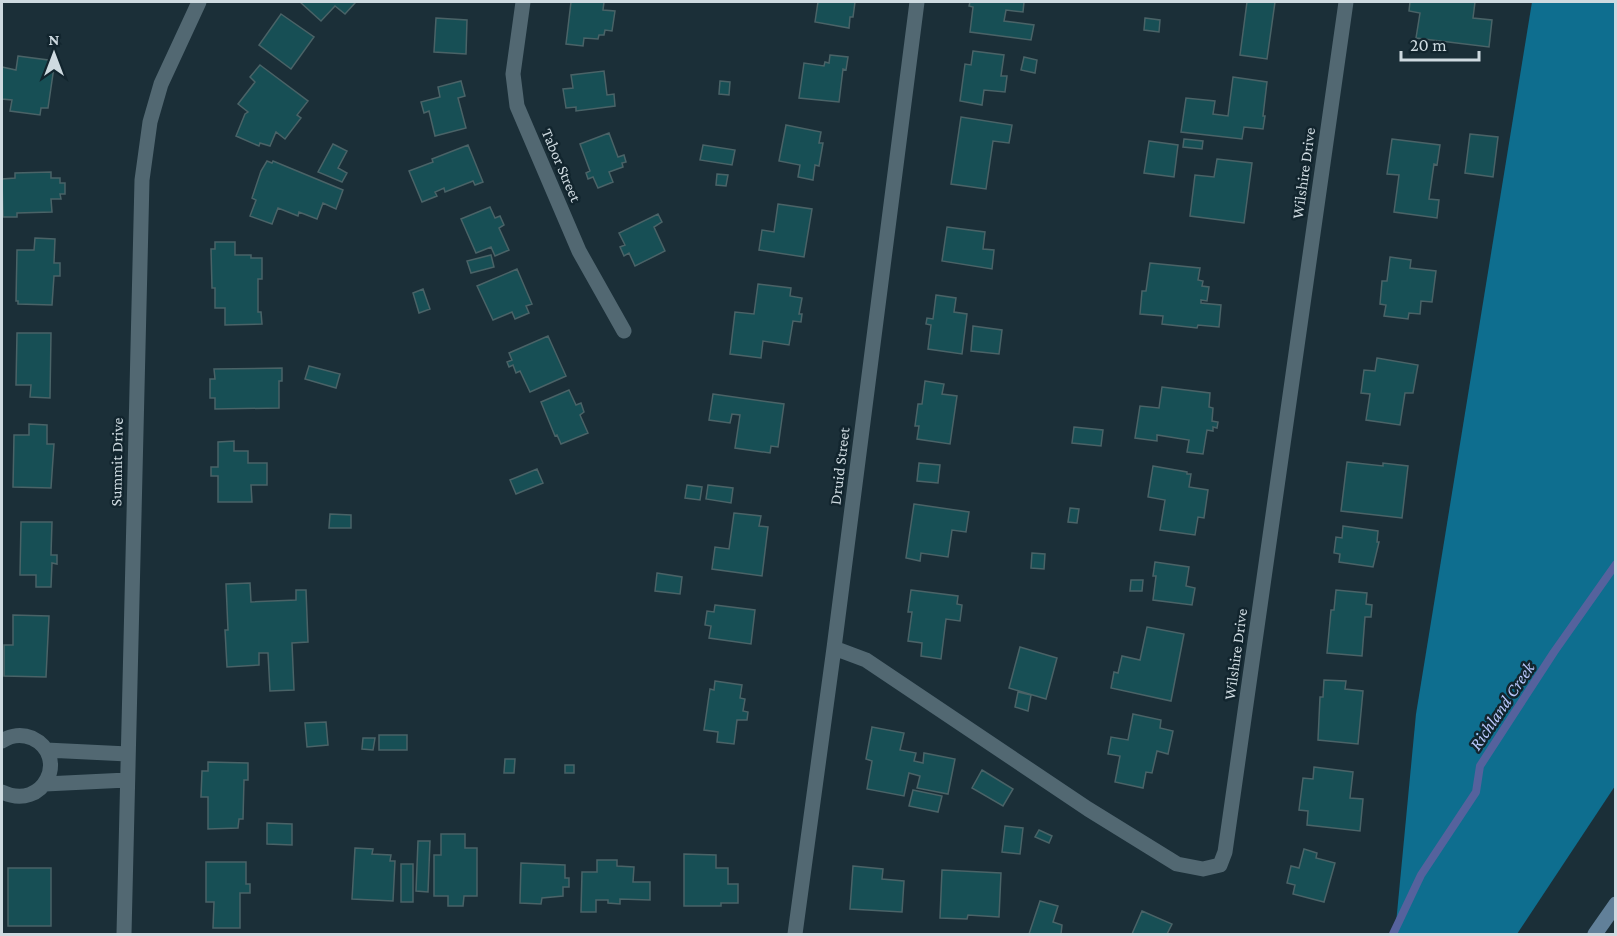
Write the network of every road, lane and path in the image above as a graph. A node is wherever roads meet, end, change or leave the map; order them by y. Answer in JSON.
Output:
{"nodes":[{"id":1,"x":199,"y":2,"type":"edge"},
{"id":2,"x":523,"y":2,"type":"edge"},
{"id":3,"x":917,"y":2,"type":"edge"},
{"id":4,"x":1346,"y":2,"type":"edge"},
{"id":5,"x":624,"y":331,"type":"dead end"},
{"id":6,"x":834,"y":648,"type":"junction"},
{"id":7,"x":2,"y":741,"type":"edge"},
{"id":8,"x":46,"y":750,"type":"junction"},
{"id":9,"x":128,"y":754,"type":"junction"},
{"id":10,"x":127,"y":780,"type":"junction"},
{"id":11,"x":45,"y":784,"type":"junction"},
{"id":12,"x":2,"y":792,"type":"edge"},
{"id":13,"x":1616,"y":904,"type":"edge"},
{"id":14,"x":124,"y":934,"type":"edge"},
{"id":15,"x":795,"y":934,"type":"edge"},
{"id":16,"x":1595,"y":934,"type":"edge"}],
"edges":[{"from":1,"to":9,"type":"street","name":"Summit Drive"},
{"from":2,"to":5,"type":"street","name":"Tabor Street"},
{"from":3,"to":6,"type":"street","name":"Druid Street"},
{"from":4,"to":6,"type":"street","name":"Wilshire Drive"},
{"from":6,"to":15,"type":"street","name":"Druid Street"},
{"from":7,"to":8,"type":"street"},
{"from":8,"to":9,"type":"street"},
{"from":8,"to":11,"type":"street"},
{"from":9,"to":10,"type":"street","name":"Summit Drive"},
{"from":10,"to":11,"type":"street"},
{"from":10,"to":14,"type":"street","name":"Summit Drive"},
{"from":11,"to":12,"type":"street"},
{"from":13,"to":16,"type":"street"}]}
